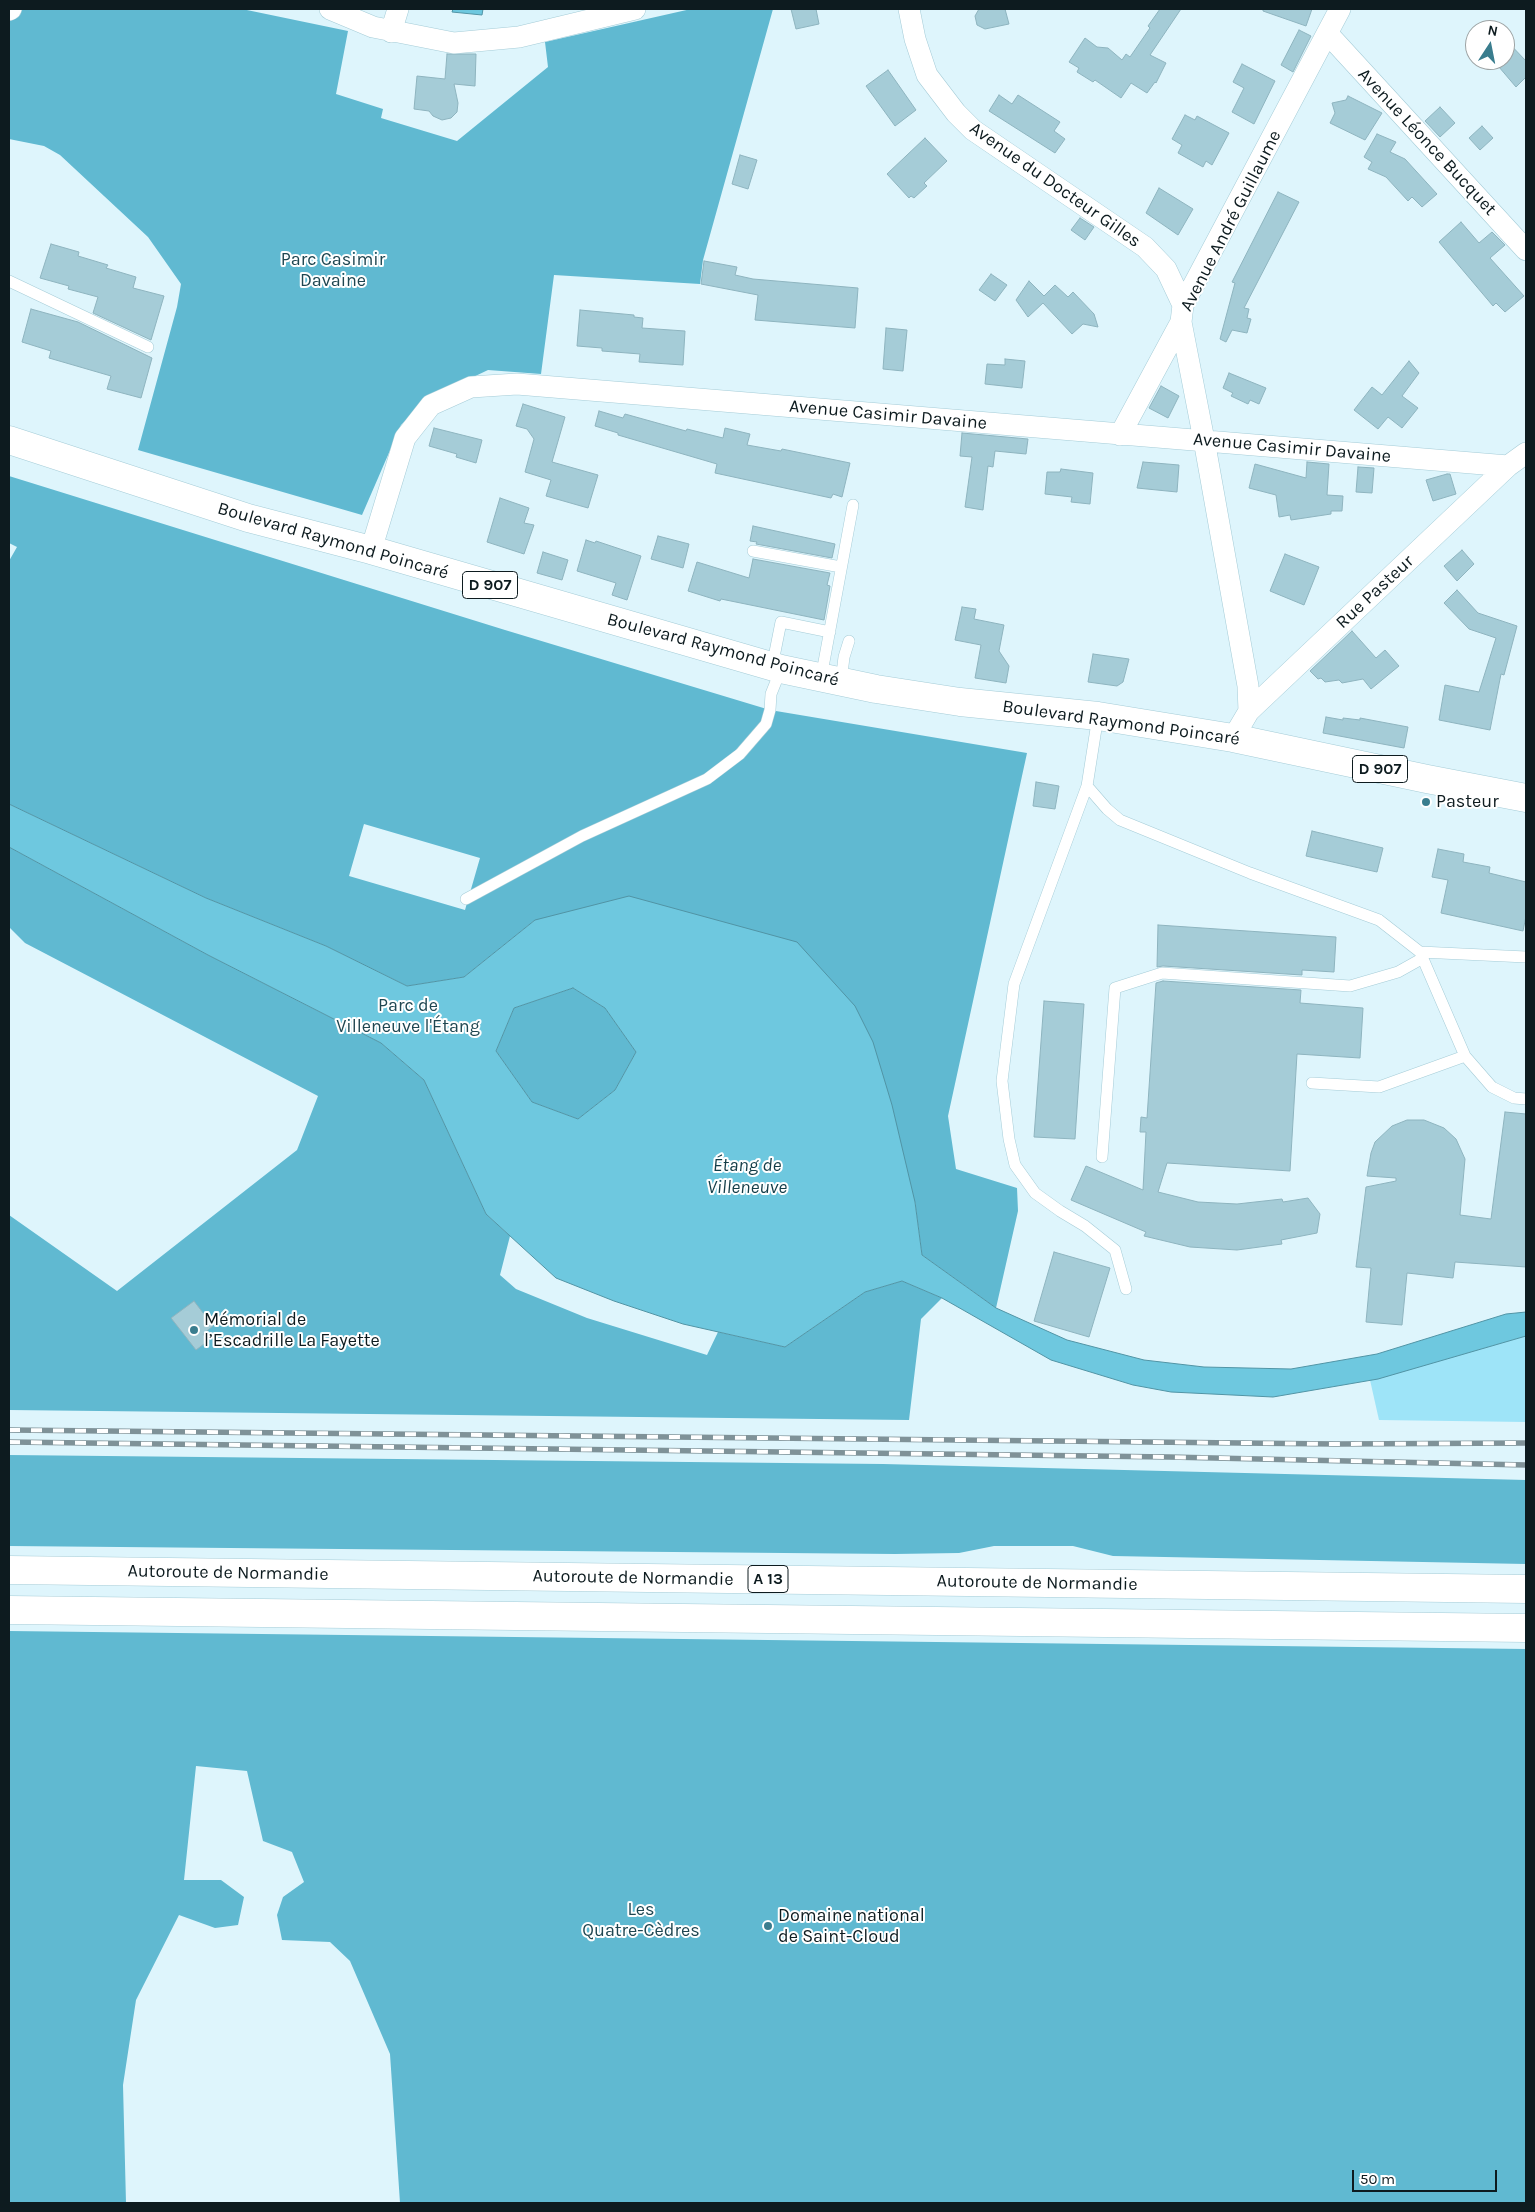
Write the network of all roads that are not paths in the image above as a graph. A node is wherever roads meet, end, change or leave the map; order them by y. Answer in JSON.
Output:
{"nodes":[{"id":1,"x":330,"y":9,"type":"edge"},
{"id":2,"x":398,"y":9,"type":"edge"},
{"id":3,"x":635,"y":9,"type":"edge"},
{"id":4,"x":909,"y":9,"type":"edge"},
{"id":5,"x":1340,"y":9,"type":"edge"},
{"id":6,"x":391,"y":32,"type":"junction"},
{"id":7,"x":1328,"y":34,"type":"junction"},
{"id":8,"x":1526,"y":250,"type":"edge"},
{"id":9,"x":9,"y":281,"type":"edge"},
{"id":10,"x":1182,"y":314,"type":"junction"},
{"id":11,"x":148,"y":347,"type":"dead end"},
{"id":12,"x":1120,"y":435,"type":"junction"},
{"id":13,"x":1204,"y":440,"type":"junction"},
{"id":14,"x":14,"y":443,"type":"edge"},
{"id":15,"x":1526,"y":453,"type":"edge"},
{"id":16,"x":1508,"y":466,"type":"junction"},
{"id":17,"x":853,"y":505,"type":"dead end"},
{"id":18,"x":371,"y":550,"type":"junction"},
{"id":19,"x":753,"y":551,"type":"dead end"},
{"id":20,"x":842,"y":567,"type":"junction"},
{"id":21,"x":830,"y":632,"type":"junction"},
{"id":22,"x":849,"y":641,"type":"dead end"},
{"id":23,"x":777,"y":668,"type":"junction"},
{"id":24,"x":831,"y":680,"type":"junction"},
{"id":25,"x":1249,"y":711,"type":"junction"},
{"id":26,"x":1098,"y":716,"type":"junction"},
{"id":27,"x":1233,"y":738,"type":"junction"},
{"id":28,"x":1086,"y":786,"type":"junction"},
{"id":29,"x":1526,"y":798,"type":"edge"},
{"id":30,"x":466,"y":899,"type":"dead end"},
{"id":31,"x":1422,"y":955,"type":"junction"},
{"id":32,"x":1526,"y":958,"type":"edge"},
{"id":33,"x":1465,"y":1056,"type":"junction"},
{"id":34,"x":1312,"y":1083,"type":"dead end"},
{"id":35,"x":1526,"y":1099,"type":"edge"},
{"id":36,"x":1102,"y":1157,"type":"dead end"},
{"id":37,"x":1126,"y":1289,"type":"dead end"},
{"id":38,"x":9,"y":1570,"type":"edge"},
{"id":39,"x":1526,"y":1589,"type":"edge"},
{"id":40,"x":9,"y":1610,"type":"edge"},
{"id":41,"x":1526,"y":1628,"type":"edge"}],
"edges":[{"from":1,"to":6,"type":"street"},
{"from":2,"to":6,"type":"street"},
{"from":3,"to":6,"type":"street"},
{"from":4,"to":10,"type":"street","name":"Avenue du Docteur Gilles"},
{"from":5,"to":7,"type":"street","name":"Avenue André Guillaume"},
{"from":7,"to":8,"type":"street","name":"Avenue Léonce Bucquet"},
{"from":7,"to":10,"type":"street","name":"Avenue André Guillaume"},
{"from":9,"to":11,"type":"lane"},
{"from":10,"to":12,"type":"street"},
{"from":10,"to":13,"type":"street","name":"Avenue André Guillaume"},
{"from":12,"to":13,"type":"street","name":"Avenue Casimir Davaine"},
{"from":12,"to":18,"type":"street","name":"Avenue Casimir Davaine"},
{"from":13,"to":16,"type":"street","name":"Avenue Casimir Davaine"},
{"from":13,"to":25,"type":"street","name":"Avenue André Guillaume"},
{"from":14,"to":18,"type":"main road","name":"Boulevard Raymond Poincaré","number":"D 907"},
{"from":15,"to":16,"type":"street","name":"Rue Pasteur"},
{"from":16,"to":25,"type":"street","name":"Rue Pasteur"},
{"from":17,"to":20,"type":"lane"},
{"from":18,"to":23,"type":"main road","name":"Boulevard Raymond Poincaré","number":"D 907"},
{"from":19,"to":20,"type":"lane"},
{"from":20,"to":21,"type":"lane"},
{"from":21,"to":23,"type":"lane"},
{"from":21,"to":24,"type":"lane"},
{"from":22,"to":24,"type":"lane"},
{"from":23,"to":24,"type":"main road","name":"Boulevard Raymond Poincaré","number":"D 907"},
{"from":23,"to":30,"type":"lane"},
{"from":24,"to":26,"type":"main road","name":"Boulevard Raymond Poincaré","number":"D 907"},
{"from":25,"to":27,"type":"street","name":"Rue Pasteur"},
{"from":26,"to":27,"type":"main road","name":"Boulevard Raymond Poincaré","number":"D 907"},
{"from":26,"to":28,"type":"lane"},
{"from":27,"to":29,"type":"main road","name":"Boulevard Raymond Poincaré","number":"D 907"},
{"from":28,"to":31,"type":"lane"},
{"from":28,"to":37,"type":"lane"},
{"from":31,"to":32,"type":"lane"},
{"from":31,"to":33,"type":"lane"},
{"from":31,"to":36,"type":"lane"},
{"from":33,"to":34,"type":"lane"},
{"from":33,"to":35,"type":"lane"},
{"from":38,"to":39,"type":"main road","name":"Autoroute de Normandie","number":"A 13"},
{"from":40,"to":41,"type":"main road","number":"A 13"}]}
